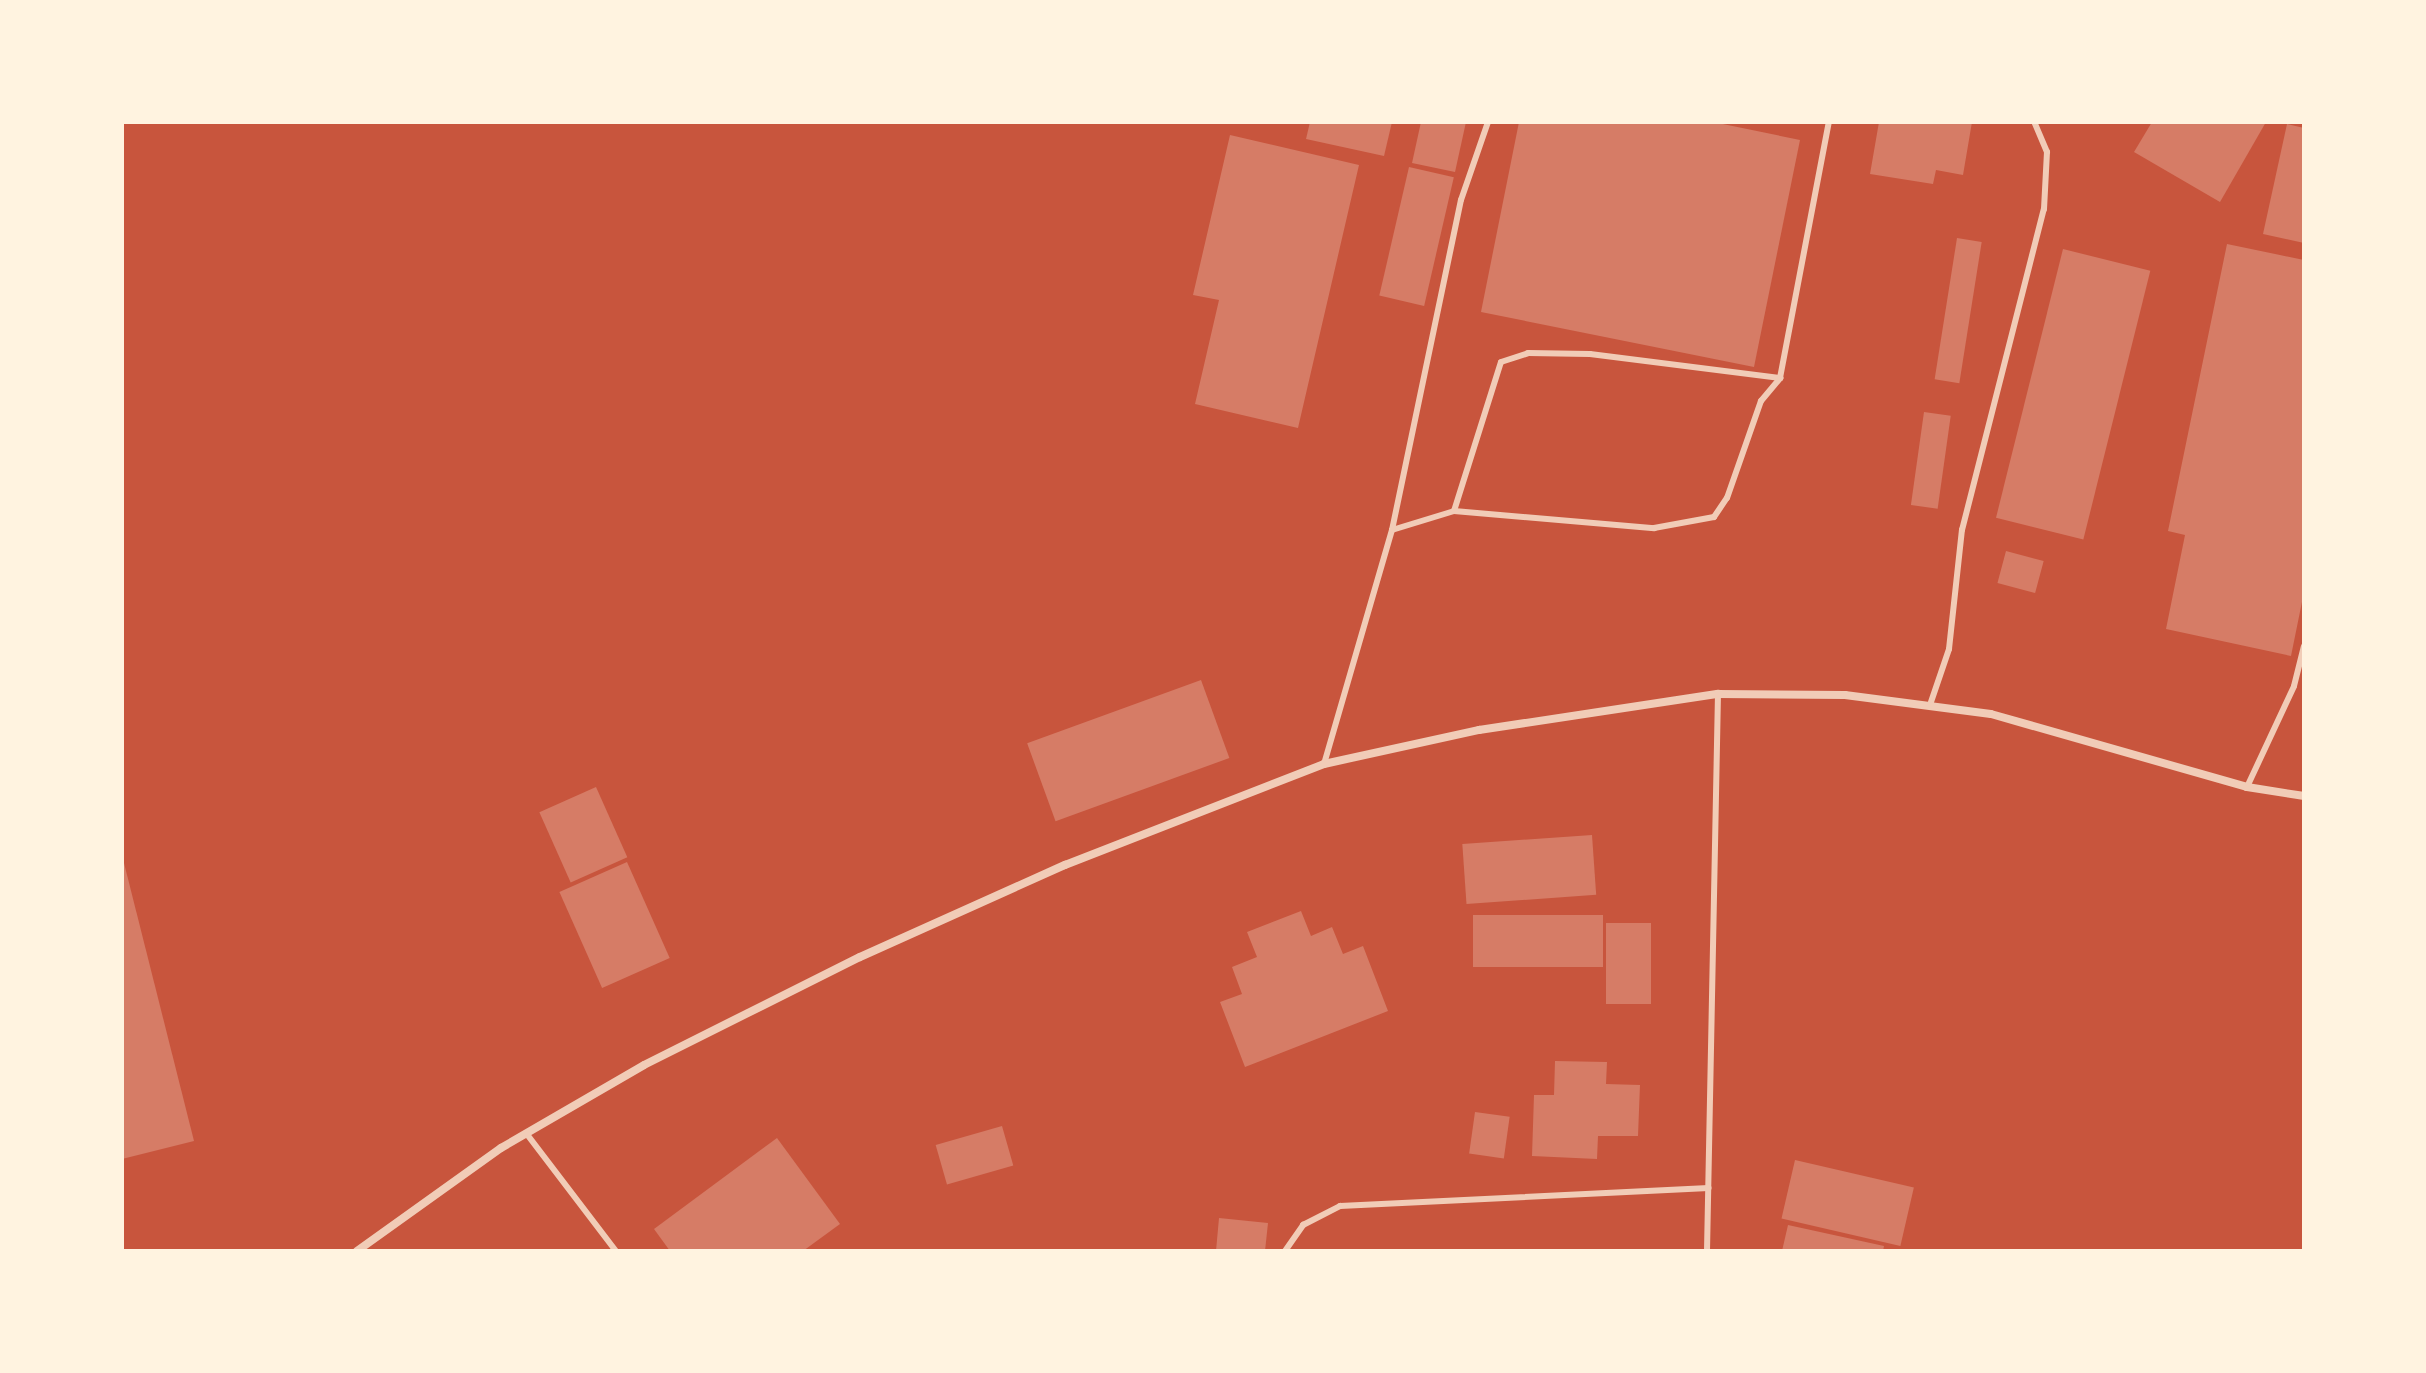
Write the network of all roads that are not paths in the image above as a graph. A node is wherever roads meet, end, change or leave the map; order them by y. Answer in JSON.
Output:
{"nodes":[{"id":1,"x":1488,"y":122,"type":"edge"},
{"id":2,"x":1829,"y":122,"type":"edge"},
{"id":3,"x":2034,"y":122,"type":"edge"},
{"id":4,"x":1780,"y":378,"type":"junction"},
{"id":5,"x":1454,"y":511,"type":"junction"},
{"id":6,"x":1392,"y":530,"type":"junction"},
{"id":7,"x":2304,"y":646,"type":"edge"},
{"id":8,"x":1718,"y":694,"type":"junction"},
{"id":9,"x":1931,"y":702,"type":"junction"},
{"id":10,"x":1324,"y":764,"type":"junction"},
{"id":11,"x":2247,"y":787,"type":"junction"},
{"id":12,"x":2304,"y":796,"type":"edge"},
{"id":13,"x":526,"y":1133,"type":"junction"},
{"id":14,"x":1709,"y":1188,"type":"junction"},
{"id":15,"x":357,"y":1251,"type":"edge"},
{"id":16,"x":616,"y":1251,"type":"edge"},
{"id":17,"x":1285,"y":1251,"type":"edge"},
{"id":18,"x":1707,"y":1251,"type":"edge"}],
"edges":[{"from":1,"to":6,"type":"lane"},
{"from":2,"to":4,"type":"lane"},
{"from":3,"to":9,"type":"lane"},
{"from":4,"to":5,"type":"lane"},
{"from":4,"to":5,"type":"lane"},
{"from":5,"to":6,"type":"lane"},
{"from":6,"to":10,"type":"lane"},
{"from":7,"to":11,"type":"lane"},
{"from":8,"to":9,"type":"street"},
{"from":8,"to":10,"type":"street"},
{"from":8,"to":14,"type":"lane"},
{"from":9,"to":11,"type":"street"},
{"from":10,"to":13,"type":"street"},
{"from":11,"to":12,"type":"street"},
{"from":13,"to":15,"type":"street"},
{"from":13,"to":16,"type":"lane"},
{"from":14,"to":17,"type":"lane"},
{"from":14,"to":18,"type":"lane"}]}
